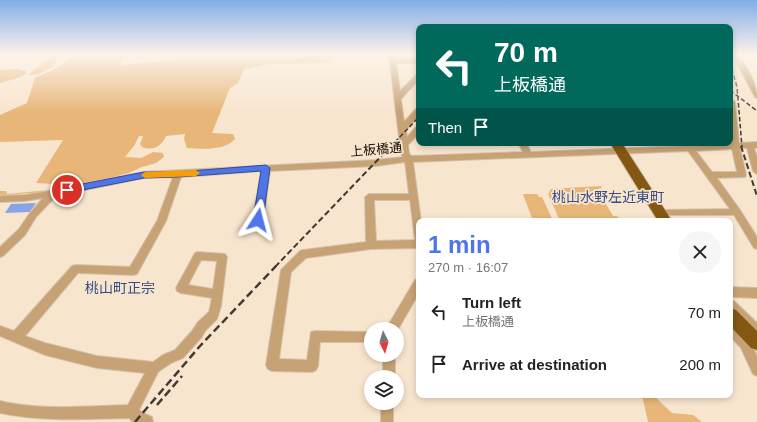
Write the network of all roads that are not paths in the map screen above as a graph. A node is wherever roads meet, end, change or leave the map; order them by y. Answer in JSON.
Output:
{"nodes":[{"id":1,"x":395,"y":74,"type":"edge"},
{"id":2,"x":748,"y":74,"type":"edge"},
{"id":3,"x":416,"y":78,"type":"edge"},
{"id":4,"x":754,"y":84,"type":"edge"},
{"id":5,"x":757,"y":96,"type":"edge"},
{"id":6,"x":398,"y":98,"type":"junction"},
{"id":7,"x":416,"y":114,"type":"edge"},
{"id":8,"x":402,"y":130,"type":"junction"},
{"id":9,"x":416,"y":132,"type":"edge"},
{"id":10,"x":733,"y":136,"type":"edge"},
{"id":11,"x":404,"y":144,"type":"junction"},
{"id":12,"x":734,"y":145,"type":"junction"},
{"id":13,"x":754,"y":145,"type":"edge"},
{"id":14,"x":524,"y":146,"type":"edge"},
{"id":15,"x":689,"y":146,"type":"edge"},
{"id":16,"x":619,"y":147,"type":"edge"},
{"id":17,"x":528,"y":155,"type":"junction"},
{"id":18,"x":409,"y":159,"type":"junction"},
{"id":19,"x":266,"y":168,"type":"junction"},
{"id":20,"x":757,"y":171,"type":"edge"},
{"id":21,"x":178,"y":174,"type":"junction"},
{"id":22,"x":710,"y":175,"type":"junction"},
{"id":23,"x":53,"y":193,"type":"junction"},
{"id":24,"x":414,"y":197,"type":"junction"},
{"id":25,"x":0,"y":199,"type":"edge"},
{"id":26,"x":737,"y":212,"type":"junction"},
{"id":27,"x":663,"y":217,"type":"edge"},
{"id":28,"x":417,"y":218,"type":"edge"},
{"id":29,"x":258,"y":220,"type":"dead end"},
{"id":30,"x":416,"y":244,"type":"edge"},
{"id":31,"x":371,"y":245,"type":"junction"},
{"id":32,"x":757,"y":245,"type":"edge"},
{"id":33,"x":0,"y":253,"type":"edge"},
{"id":34,"x":416,"y":288,"type":"edge"},
{"id":35,"x":733,"y":292,"type":"edge"},
{"id":36,"x":757,"y":293,"type":"edge"},
{"id":37,"x":217,"y":294,"type":"junction"},
{"id":38,"x":733,"y":307,"type":"edge"},
{"id":39,"x":733,"y":318,"type":"edge"},
{"id":40,"x":396,"y":322,"type":"edge"},
{"id":41,"x":733,"y":331,"type":"edge"},
{"id":42,"x":757,"y":331,"type":"edge"},
{"id":43,"x":0,"y":332,"type":"edge"},
{"id":44,"x":364,"y":337,"type":"edge"},
{"id":45,"x":16,"y":338,"type":"junction"},
{"id":46,"x":757,"y":342,"type":"edge"},
{"id":47,"x":154,"y":368,"type":"junction"},
{"id":48,"x":757,"y":370,"type":"edge"},
{"id":49,"x":0,"y":407,"type":"edge"},
{"id":50,"x":388,"y":410,"type":"edge"},
{"id":51,"x":132,"y":411,"type":"junction"},
{"id":52,"x":57,"y":418,"type":"edge"},
{"id":53,"x":147,"y":422,"type":"edge"},
{"id":54,"x":387,"y":422,"type":"edge"}],
"edges":[{"from":1,"to":6,"type":"street"},
{"from":2,"to":4,"type":"street"},
{"from":3,"to":6,"type":"street"},
{"from":4,"to":5,"type":"street"},
{"from":6,"to":8,"type":"street"},
{"from":7,"to":8,"type":"street"},
{"from":8,"to":11,"type":"street"},
{"from":9,"to":11,"type":"street"},
{"from":10,"to":12,"type":"street"},
{"from":11,"to":18,"type":"street"},
{"from":12,"to":13,"type":"street","name":"上板橋通"},
{"from":12,"to":22,"type":"street"},
{"from":13,"to":20,"type":"street"},
{"from":14,"to":17,"type":"street"},
{"from":15,"to":16,"type":"street","name":"上板橋通"},
{"from":15,"to":22,"type":"street"},
{"from":16,"to":17,"type":"street","name":"上板橋通"},
{"from":16,"to":27,"type":"highway"},
{"from":17,"to":18,"type":"street","name":"上板橋通"},
{"from":18,"to":19,"type":"street","name":"上板橋通"},
{"from":18,"to":24,"type":"street"},
{"from":19,"to":21,"type":"street","name":"上板橋通"},
{"from":19,"to":29,"type":"street"},
{"from":21,"to":23,"type":"street","name":"上板橋通"},
{"from":21,"to":45,"type":"street"},
{"from":22,"to":26,"type":"street"},
{"from":23,"to":25,"type":"street","name":"上板橋通"},
{"from":23,"to":33,"type":"street"},
{"from":24,"to":28,"type":"street"},
{"from":24,"to":31,"type":"street"},
{"from":26,"to":27,"type":"street"},
{"from":26,"to":32,"type":"street"},
{"from":30,"to":31,"type":"street"},
{"from":31,"to":44,"type":"street"},
{"from":34,"to":40,"type":"street"},
{"from":35,"to":36,"type":"street"},
{"from":37,"to":37,"type":"street"},
{"from":37,"to":47,"type":"street"},
{"from":38,"to":42,"type":"street"},
{"from":39,"to":46,"type":"highway"},
{"from":41,"to":48,"type":"street"},
{"from":43,"to":45,"type":"street"},
{"from":45,"to":47,"type":"street"},
{"from":47,"to":51,"type":"street"},
{"from":49,"to":52,"type":"street"},
{"from":50,"to":54,"type":"street"},
{"from":51,"to":52,"type":"street"},
{"from":51,"to":53,"type":"street"}]}
